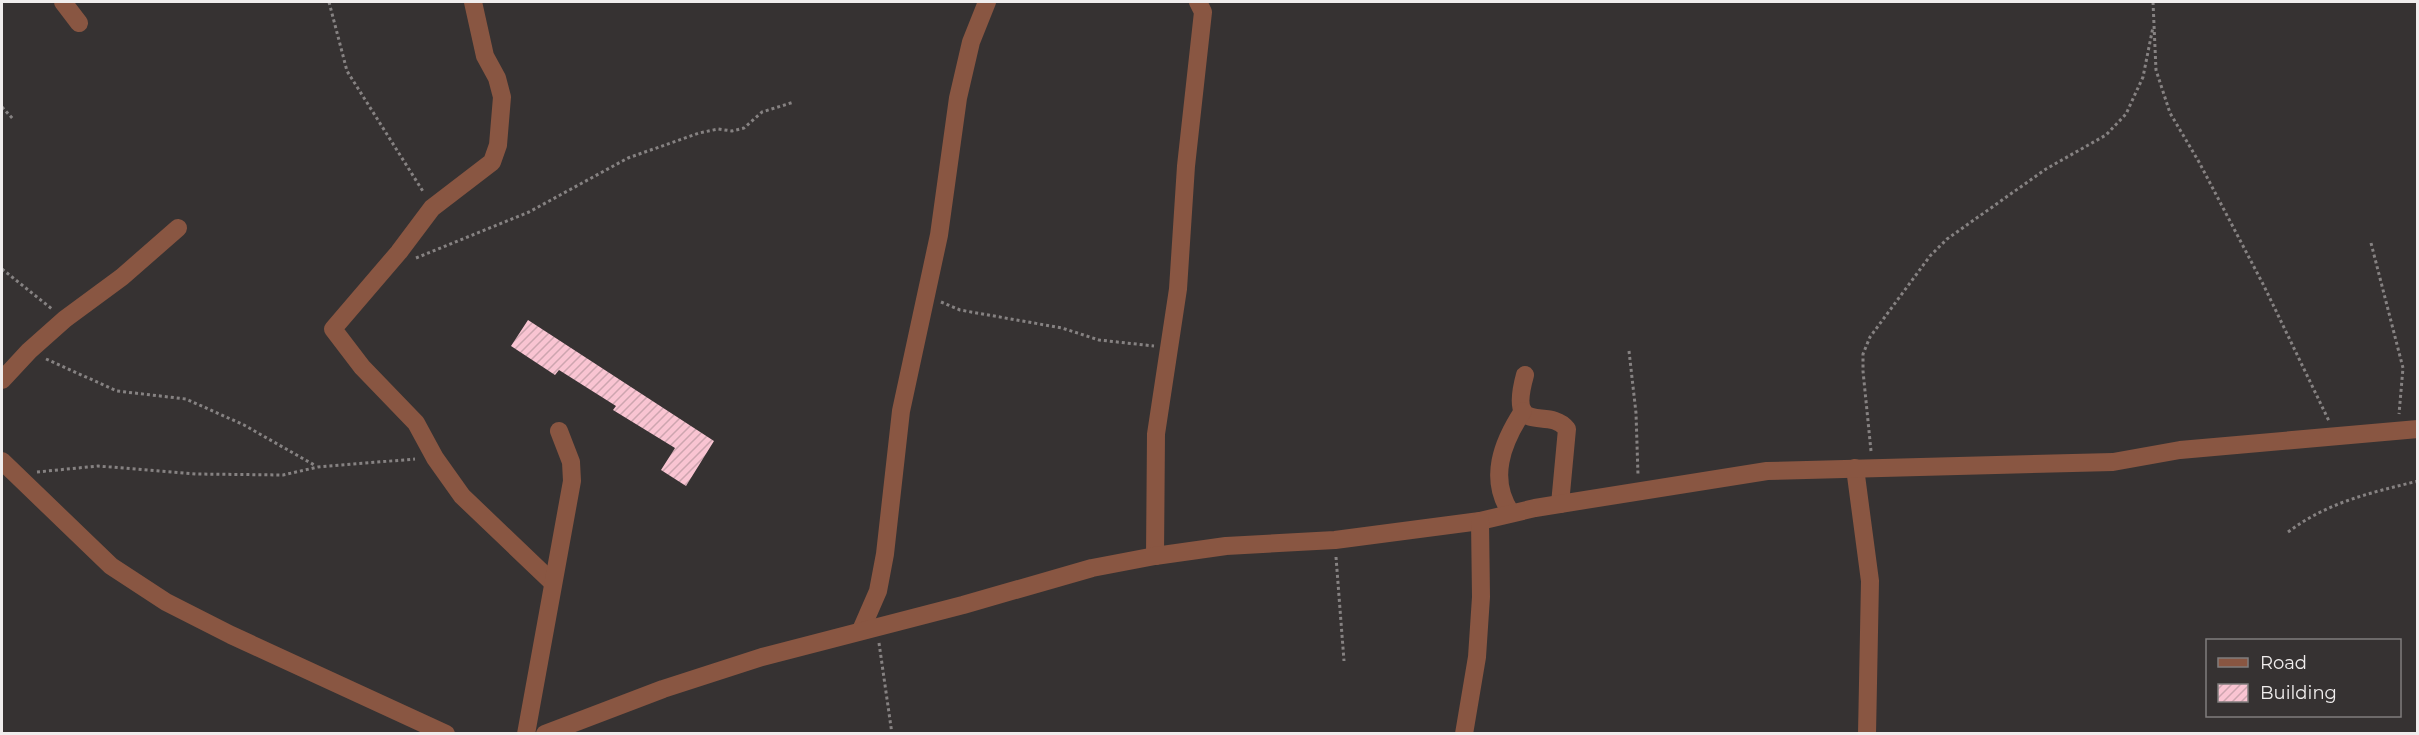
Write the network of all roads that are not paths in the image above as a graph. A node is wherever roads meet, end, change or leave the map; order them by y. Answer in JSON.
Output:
{"nodes":[{"id":1,"x":63,"y":2,"type":"edge"},
{"id":2,"x":473,"y":2,"type":"edge"},
{"id":3,"x":987,"y":2,"type":"edge"},
{"id":4,"x":1198,"y":2,"type":"edge"},
{"id":5,"x":79,"y":23,"type":"dead end"},
{"id":6,"x":178,"y":228,"type":"dead end"},
{"id":7,"x":1525,"y":375,"type":"dead end"},
{"id":8,"x":2,"y":380,"type":"edge"},
{"id":9,"x":1523,"y":411,"type":"junction"},
{"id":10,"x":2418,"y":429,"type":"edge"},
{"id":11,"x":559,"y":431,"type":"dead end"},
{"id":12,"x":2,"y":461,"type":"edge"},
{"id":13,"x":1864,"y":468,"type":"junction"},
{"id":14,"x":9,"y":477,"type":"edge"},
{"id":15,"x":1560,"y":504,"type":"junction"},
{"id":16,"x":1511,"y":513,"type":"junction"},
{"id":17,"x":1480,"y":521,"type":"junction"},
{"id":18,"x":1155,"y":556,"type":"junction"},
{"id":19,"x":552,"y":582,"type":"junction"},
{"id":20,"x":868,"y":628,"type":"junction"},
{"id":21,"x":446,"y":734,"type":"edge"},
{"id":22,"x":526,"y":734,"type":"edge"},
{"id":23,"x":545,"y":734,"type":"edge"},
{"id":24,"x":1464,"y":734,"type":"edge"},
{"id":25,"x":1867,"y":734,"type":"edge"}],
"edges":[{"from":1,"to":5,"type":"street"},
{"from":2,"to":19,"type":"street"},
{"from":3,"to":20,"type":"street"},
{"from":4,"to":18,"type":"street"},
{"from":6,"to":8,"type":"street"},
{"from":7,"to":9,"type":"street"},
{"from":9,"to":15,"type":"street"},
{"from":9,"to":16,"type":"street"},
{"from":10,"to":13,"type":"street"},
{"from":11,"to":19,"type":"street"},
{"from":12,"to":14,"type":"street"},
{"from":13,"to":15,"type":"street"},
{"from":13,"to":25,"type":"street"},
{"from":14,"to":21,"type":"street"},
{"from":15,"to":16,"type":"street"},
{"from":16,"to":17,"type":"street"},
{"from":17,"to":18,"type":"street"},
{"from":17,"to":24,"type":"street"},
{"from":18,"to":20,"type":"street"},
{"from":19,"to":22,"type":"street"},
{"from":20,"to":23,"type":"street"}]}
